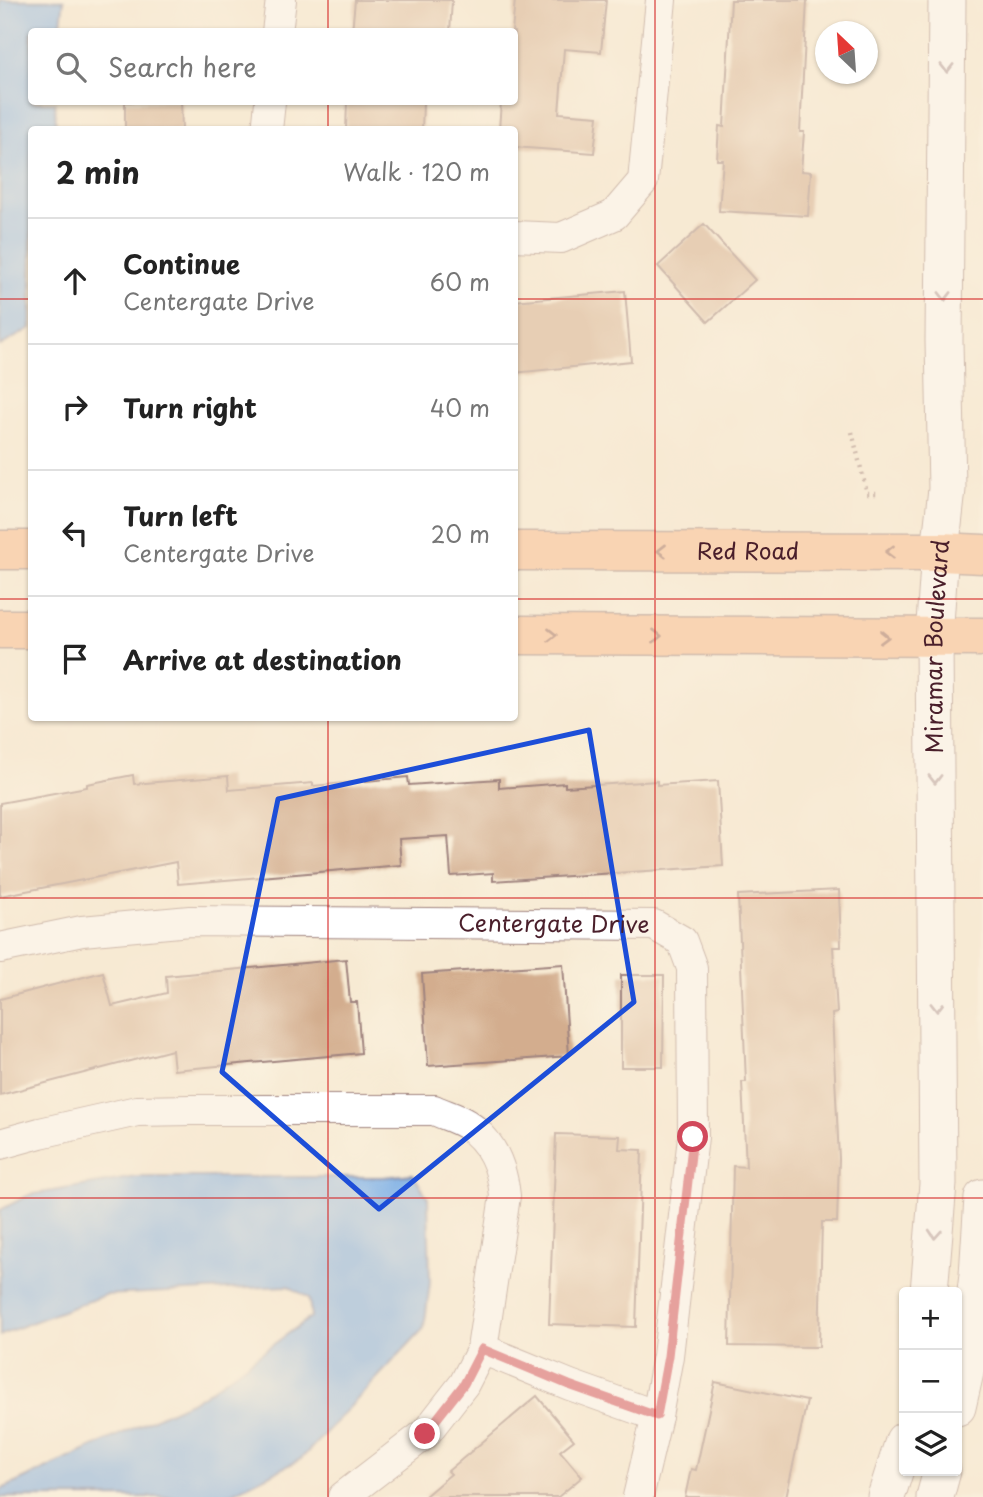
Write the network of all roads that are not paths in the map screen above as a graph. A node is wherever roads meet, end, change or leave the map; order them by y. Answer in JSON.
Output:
{"nodes":[{"id":1,"x":281,"y":0,"type":"edge"},
{"id":2,"x":661,"y":0,"type":"edge"},
{"id":3,"x":947,"y":0,"type":"edge"},
{"id":4,"x":278,"y":28,"type":"edge"},
{"id":5,"x":270,"y":105,"type":"edge"},
{"id":6,"x":268,"y":126,"type":"edge"},
{"id":7,"x":518,"y":236,"type":"edge"},
{"id":8,"x":983,"y":548,"type":"edge"},
{"id":9,"x":0,"y":550,"type":"edge"},
{"id":10,"x":28,"y":550,"type":"edge"},
{"id":11,"x":518,"y":551,"type":"edge"},
{"id":12,"x":940,"y":552,"type":"junction"},
{"id":13,"x":983,"y":554,"type":"edge"},
{"id":14,"x":983,"y":572,"type":"edge"},
{"id":15,"x":0,"y":629,"type":"edge"},
{"id":16,"x":28,"y":629,"type":"edge"},
{"id":17,"x":518,"y":635,"type":"edge"},
{"id":18,"x":934,"y":637,"type":"junction"},
{"id":19,"x":983,"y":638,"type":"edge"},
{"id":20,"x":0,"y":948,"type":"edge"},
{"id":21,"x":0,"y":1144,"type":"edge"},
{"id":22,"x":983,"y":1198,"type":"edge"},
{"id":23,"x":929,"y":1287,"type":"edge"},
{"id":24,"x":482,"y":1349,"type":"junction"},
{"id":25,"x":962,"y":1386,"type":"edge"},
{"id":26,"x":657,"y":1416,"type":"junction"},
{"id":27,"x":899,"y":1457,"type":"edge"},
{"id":28,"x":941,"y":1476,"type":"edge"},
{"id":29,"x":635,"y":1494,"type":"edge"},
{"id":30,"x":343,"y":1497,"type":"edge"},
{"id":31,"x":886,"y":1497,"type":"edge"},
{"id":32,"x":935,"y":1497,"type":"edge"}],
"edges":[{"from":1,"to":4,"type":"street"},
{"from":2,"to":7,"type":"street"},
{"from":3,"to":12,"type":"street","name":"Miramar Boulevard","one_way":true},
{"from":5,"to":6,"type":"street"},
{"from":8,"to":13,"type":"street","name":"Miramar Boulevard"},
{"from":9,"to":10,"type":"highway"},
{"from":12,"to":11,"type":"highway","name":"Red Road","one_way":true},
{"from":12,"to":13,"type":"highway","name":"Red Road"},
{"from":12,"to":18,"type":"street","name":"Miramar Boulevard"},
{"from":13,"to":14,"type":"street","name":"Miramar Boulevard"},
{"from":15,"to":16,"type":"highway"},
{"from":17,"to":18,"type":"highway","one_way":true},
{"from":18,"to":19,"type":"highway"},
{"from":18,"to":23,"type":"street","name":"Miramar Boulevard","one_way":true},
{"from":20,"to":26,"type":"street","name":"Centergate Drive"},
{"from":21,"to":24,"type":"street"},
{"from":22,"to":25,"type":"street"},
{"from":24,"to":26,"type":"street"},
{"from":24,"to":30,"type":"street"},
{"from":26,"to":29,"type":"street","name":"Centergate Drive"},
{"from":27,"to":31,"type":"street"},
{"from":28,"to":32,"type":"street"}]}
